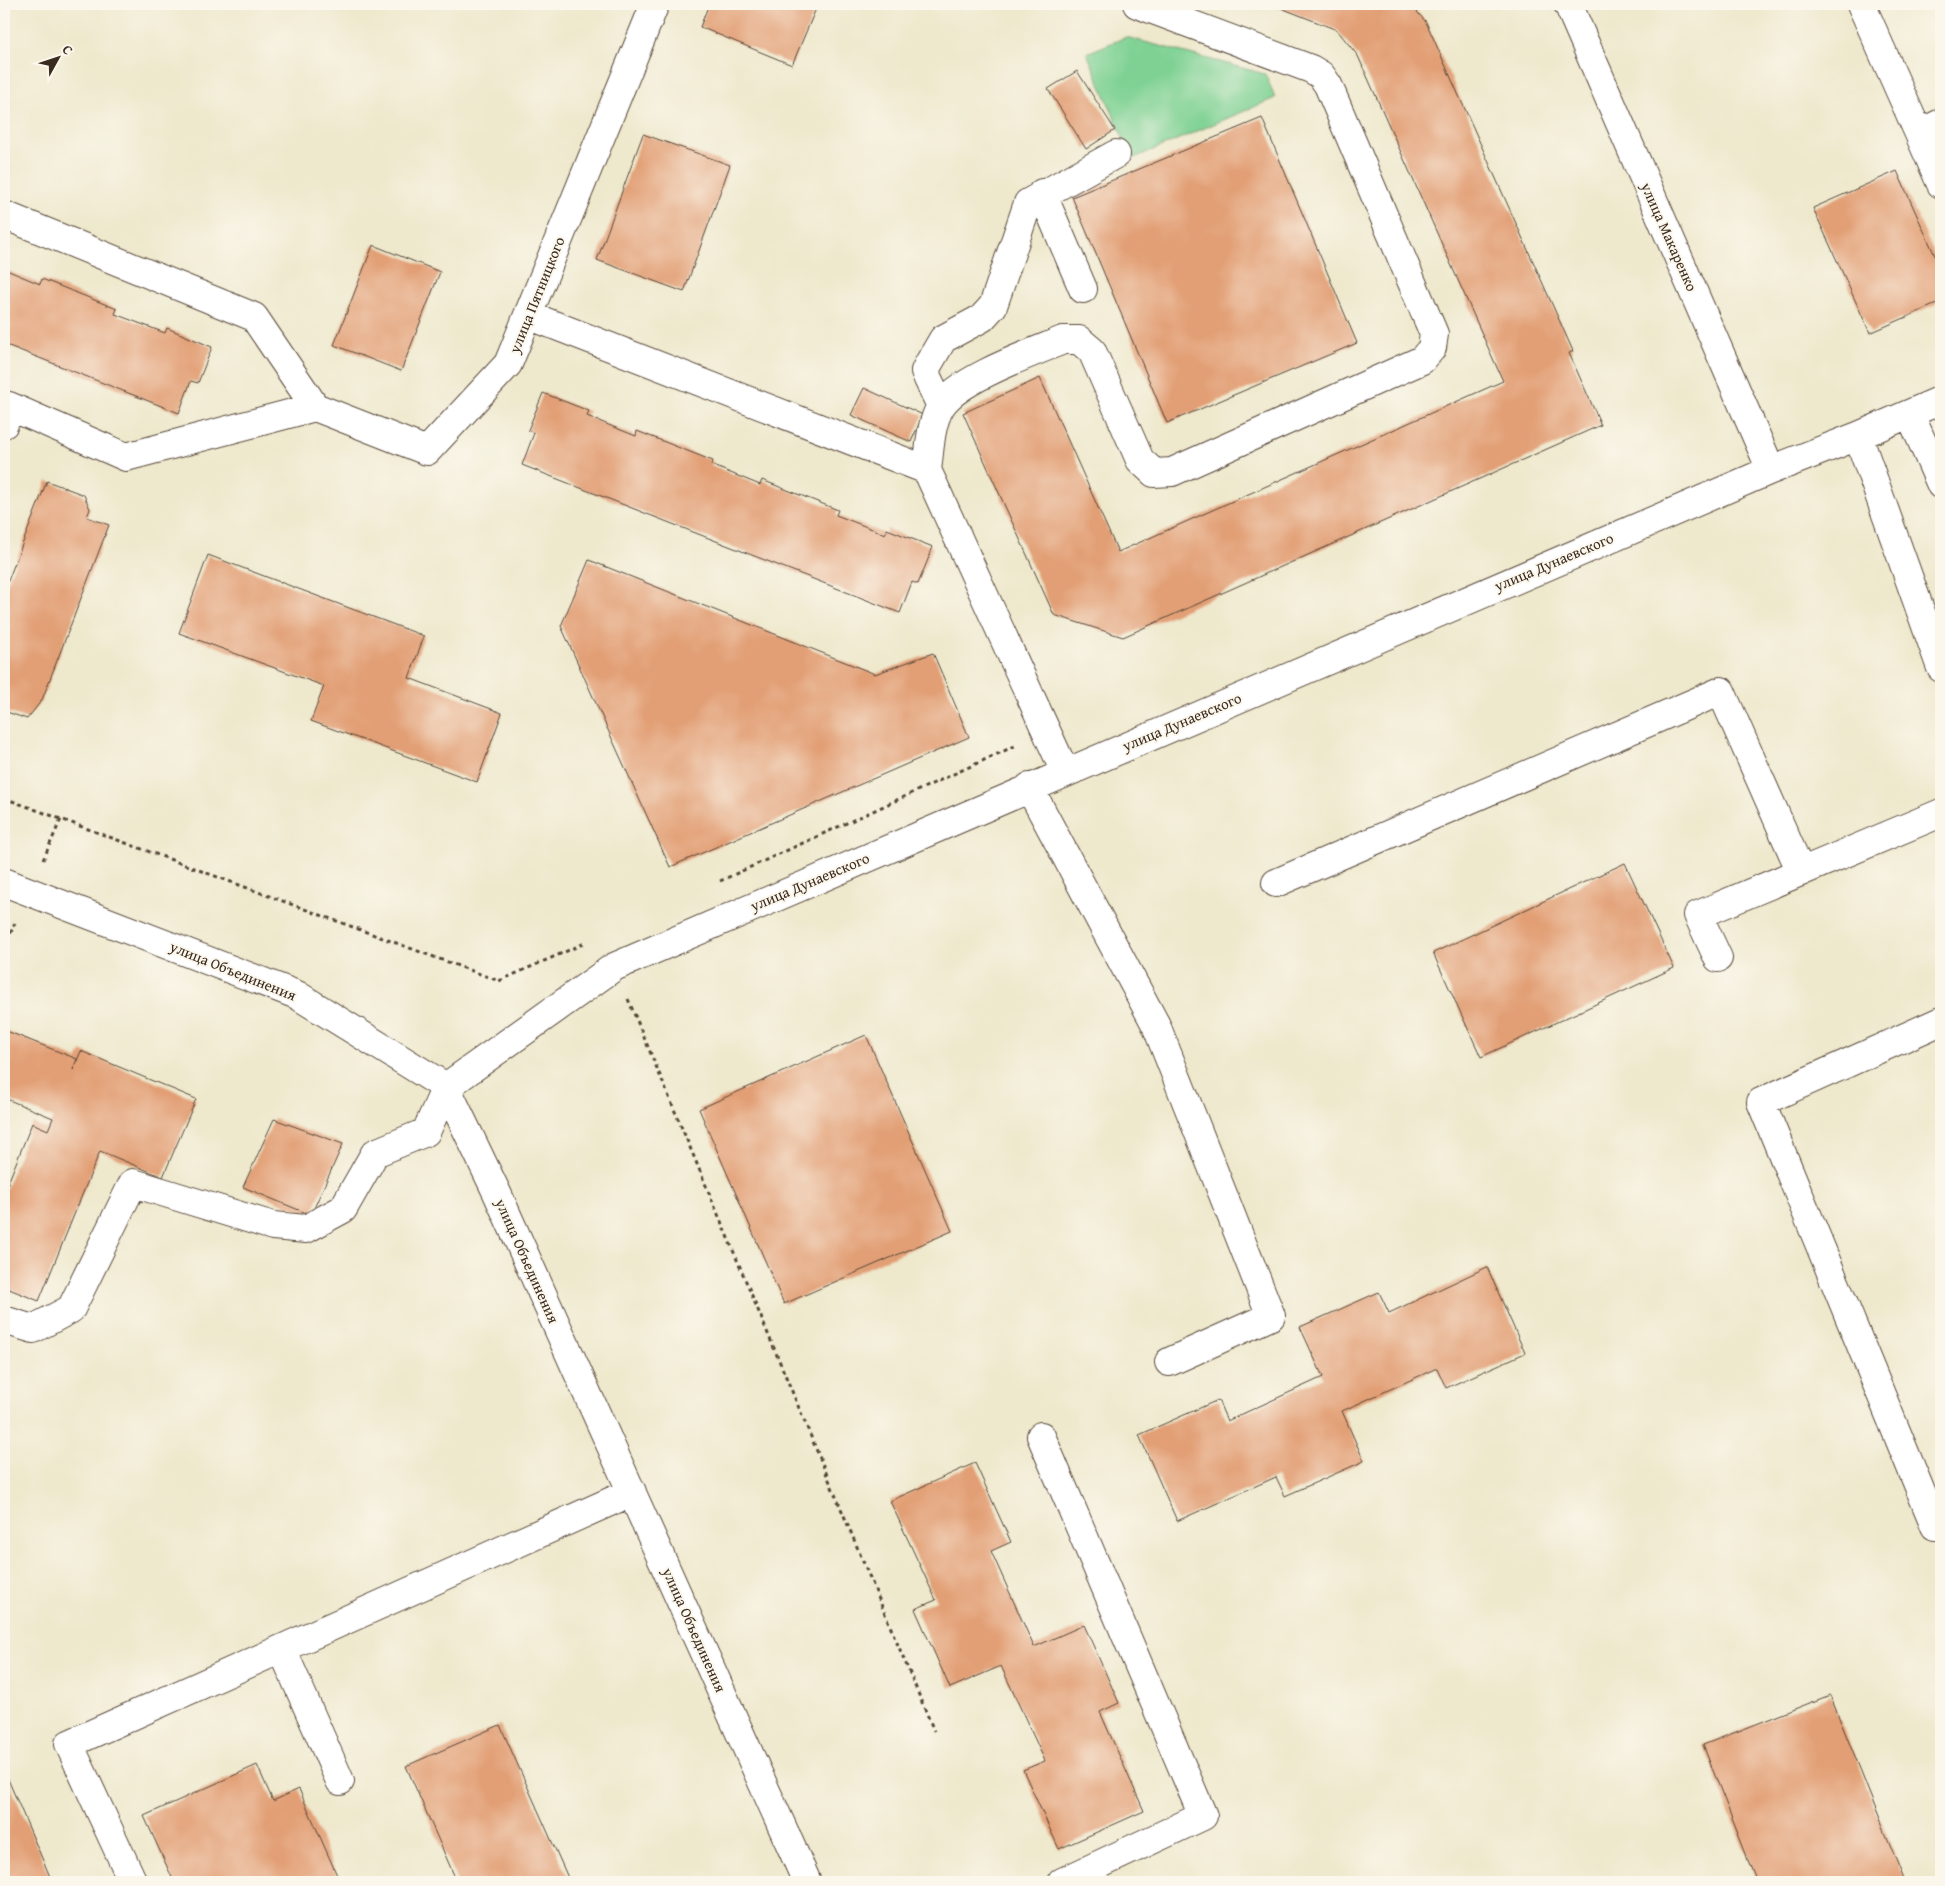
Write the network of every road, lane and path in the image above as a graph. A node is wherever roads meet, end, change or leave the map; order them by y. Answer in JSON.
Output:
{"nodes":[{"id":1,"x":655,"y":4,"type":"edge"},
{"id":2,"x":1137,"y":4,"type":"edge"},
{"id":3,"x":1568,"y":4,"type":"edge"},
{"id":4,"x":1861,"y":4,"type":"edge"},
{"id":5,"x":1930,"y":129,"type":"edge"},
{"id":6,"x":1116,"y":154,"type":"dead end"},
{"id":7,"x":1941,"y":184,"type":"edge"},
{"id":8,"x":1042,"y":193,"type":"junction"},
{"id":9,"x":4,"y":215,"type":"edge"},
{"id":10,"x":1083,"y":289,"type":"dead end"},
{"id":11,"x":528,"y":315,"type":"junction"},
{"id":12,"x":1941,"y":400,"type":"edge"},
{"id":13,"x":941,"y":406,"type":"junction"},
{"id":14,"x":315,"y":407,"type":"junction"},
{"id":15,"x":1910,"y":414,"type":"junction"},
{"id":16,"x":4,"y":424,"type":"edge"},
{"id":17,"x":1858,"y":436,"type":"junction"},
{"id":18,"x":927,"y":470,"type":"junction"},
{"id":19,"x":1770,"y":470,"type":"junction"},
{"id":20,"x":1941,"y":485,"type":"edge"},
{"id":21,"x":1941,"y":668,"type":"edge"},
{"id":22,"x":1046,"y":731,"type":"junction"},
{"id":23,"x":1065,"y":772,"type":"junction"},
{"id":24,"x":1029,"y":788,"type":"junction"},
{"id":25,"x":4,"y":798,"type":"edge"},
{"id":26,"x":1941,"y":813,"type":"edge"},
{"id":27,"x":1801,"y":872,"type":"junction"},
{"id":28,"x":4,"y":882,"type":"edge"},
{"id":29,"x":716,"y":883,"type":"dead end"},
{"id":30,"x":1276,"y":883,"type":"dead end"},
{"id":31,"x":1718,"y":958,"type":"dead end"},
{"id":32,"x":614,"y":967,"type":"junction"},
{"id":33,"x":1941,"y":1021,"type":"edge"},
{"id":34,"x":446,"y":1087,"type":"junction"},
{"id":35,"x":4,"y":1320,"type":"edge"},
{"id":36,"x":1170,"y":1362,"type":"dead end"},
{"id":37,"x":1041,"y":1436,"type":"dead end"},
{"id":38,"x":632,"y":1492,"type":"junction"},
{"id":39,"x":1934,"y":1526,"type":"dead end"},
{"id":40,"x":282,"y":1649,"type":"junction"},
{"id":41,"x":934,"y":1731,"type":"dead end"},
{"id":42,"x":340,"y":1780,"type":"dead end"},
{"id":43,"x":133,"y":1882,"type":"edge"},
{"id":44,"x":807,"y":1882,"type":"edge"},
{"id":45,"x":1062,"y":1882,"type":"edge"}],
"edges":[{"from":1,"to":11,"type":"street","name":"улица Пятницкого"},
{"from":2,"to":13,"type":"street"},
{"from":3,"to":19,"type":"street","name":"улица Макаренко"},
{"from":4,"to":5,"type":"street"},
{"from":5,"to":7,"type":"street"},
{"from":6,"to":8,"type":"street"},
{"from":8,"to":10,"type":"street"},
{"from":8,"to":13,"type":"street"},
{"from":9,"to":14,"type":"street"},
{"from":11,"to":14,"type":"street","name":"улица Пятницкого"},
{"from":11,"to":18,"type":"street"},
{"from":12,"to":15,"type":"street","name":"улица Дунаевского"},
{"from":13,"to":18,"type":"street"},
{"from":14,"to":16,"type":"street"},
{"from":15,"to":17,"type":"street","name":"улица Дунаевского"},
{"from":15,"to":20,"type":"street"},
{"from":17,"to":19,"type":"street","name":"улица Дунаевского"},
{"from":17,"to":21,"type":"street"},
{"from":18,"to":22,"type":"street"},
{"from":19,"to":23,"type":"street","name":"улица Дунаевского"},
{"from":22,"to":23,"type":"street"},
{"from":22,"to":29,"type":"path"},
{"from":23,"to":24,"type":"street","name":"улица Дунаевского"},
{"from":24,"to":32,"type":"street","name":"улица Дунаевского"},
{"from":24,"to":36,"type":"street"},
{"from":25,"to":32,"type":"path"},
{"from":26,"to":27,"type":"street"},
{"from":27,"to":30,"type":"street"},
{"from":27,"to":31,"type":"street"},
{"from":28,"to":34,"type":"street","name":"улица Объединения"},
{"from":32,"to":34,"type":"street","name":"улица Дунаевского"},
{"from":32,"to":41,"type":"path"},
{"from":33,"to":39,"type":"street"},
{"from":34,"to":35,"type":"street"},
{"from":34,"to":38,"type":"street","name":"улица Объединения"},
{"from":37,"to":45,"type":"street"},
{"from":38,"to":40,"type":"street"},
{"from":38,"to":44,"type":"street","name":"улица Объединения"},
{"from":40,"to":42,"type":"street"},
{"from":40,"to":43,"type":"street"}]}
